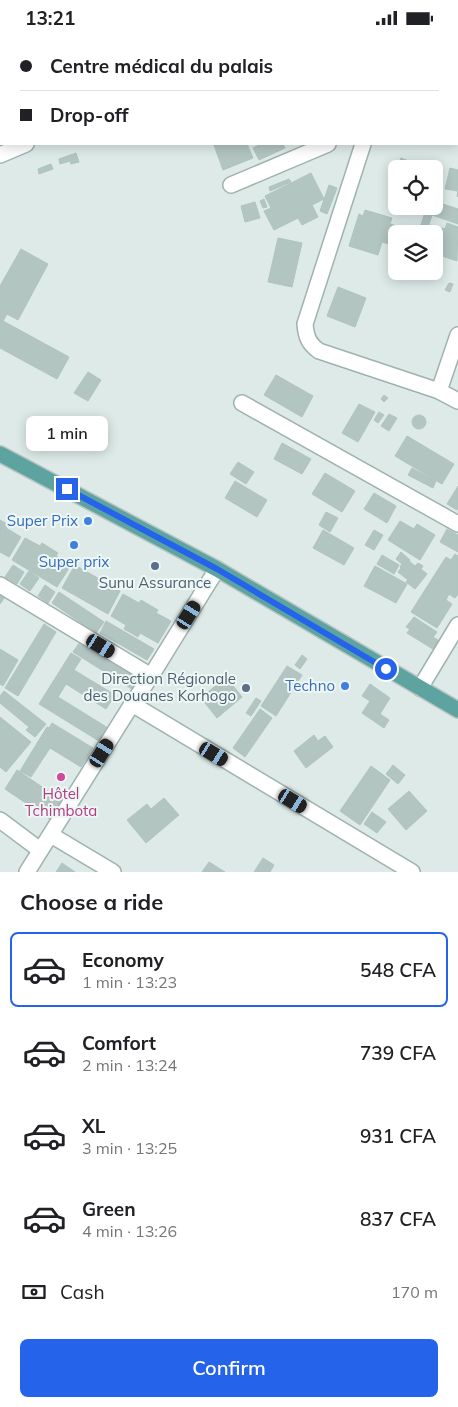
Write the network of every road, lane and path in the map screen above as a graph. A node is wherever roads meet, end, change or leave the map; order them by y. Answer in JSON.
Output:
{"nodes":[{"id":1,"x":24,"y":145,"type":"edge"},
{"id":2,"x":326,"y":145,"type":"edge"},
{"id":3,"x":363,"y":145,"type":"edge"},
{"id":4,"x":0,"y":155,"type":"edge"},
{"id":5,"x":231,"y":185,"type":"dead end"},
{"id":6,"x":458,"y":335,"type":"edge"},
{"id":7,"x":438,"y":391,"type":"junction"},
{"id":8,"x":458,"y":401,"type":"edge"},
{"id":9,"x":242,"y":403,"type":"dead end"},
{"id":10,"x":0,"y":454,"type":"edge"},
{"id":11,"x":458,"y":524,"type":"edge"},
{"id":12,"x":217,"y":569,"type":"junction"},
{"id":13,"x":0,"y":585,"type":"edge"},
{"id":14,"x":458,"y":625,"type":"edge"},
{"id":15,"x":151,"y":676,"type":"junction"},
{"id":16,"x":420,"y":688,"type":"junction"},
{"id":17,"x":132,"y":705,"type":"junction"},
{"id":18,"x":458,"y":710,"type":"edge"},
{"id":19,"x":0,"y":820,"type":"edge"},
{"id":20,"x":51,"y":835,"type":"junction"},
{"id":21,"x":40,"y":850,"type":"junction"},
{"id":22,"x":29,"y":871,"type":"edge"},
{"id":23,"x":113,"y":872,"type":"edge"},
{"id":24,"x":412,"y":872,"type":"edge"}],
"edges":[{"from":1,"to":4,"type":"street"},
{"from":2,"to":5,"type":"street"},
{"from":3,"to":7,"type":"street"},
{"from":6,"to":7,"type":"street"},
{"from":7,"to":8,"type":"street"},
{"from":9,"to":11,"type":"street"},
{"from":10,"to":12,"type":"main road"},
{"from":12,"to":15,"type":"street"},
{"from":12,"to":16,"type":"main road"},
{"from":13,"to":15,"type":"street"},
{"from":14,"to":16,"type":"street"},
{"from":15,"to":17,"type":"street"},
{"from":16,"to":18,"type":"main road"},
{"from":17,"to":20,"type":"street"},
{"from":17,"to":24,"type":"street"},
{"from":19,"to":21,"type":"street"},
{"from":20,"to":21,"type":"street"},
{"from":20,"to":23,"type":"street"},
{"from":21,"to":22,"type":"street"}]}
